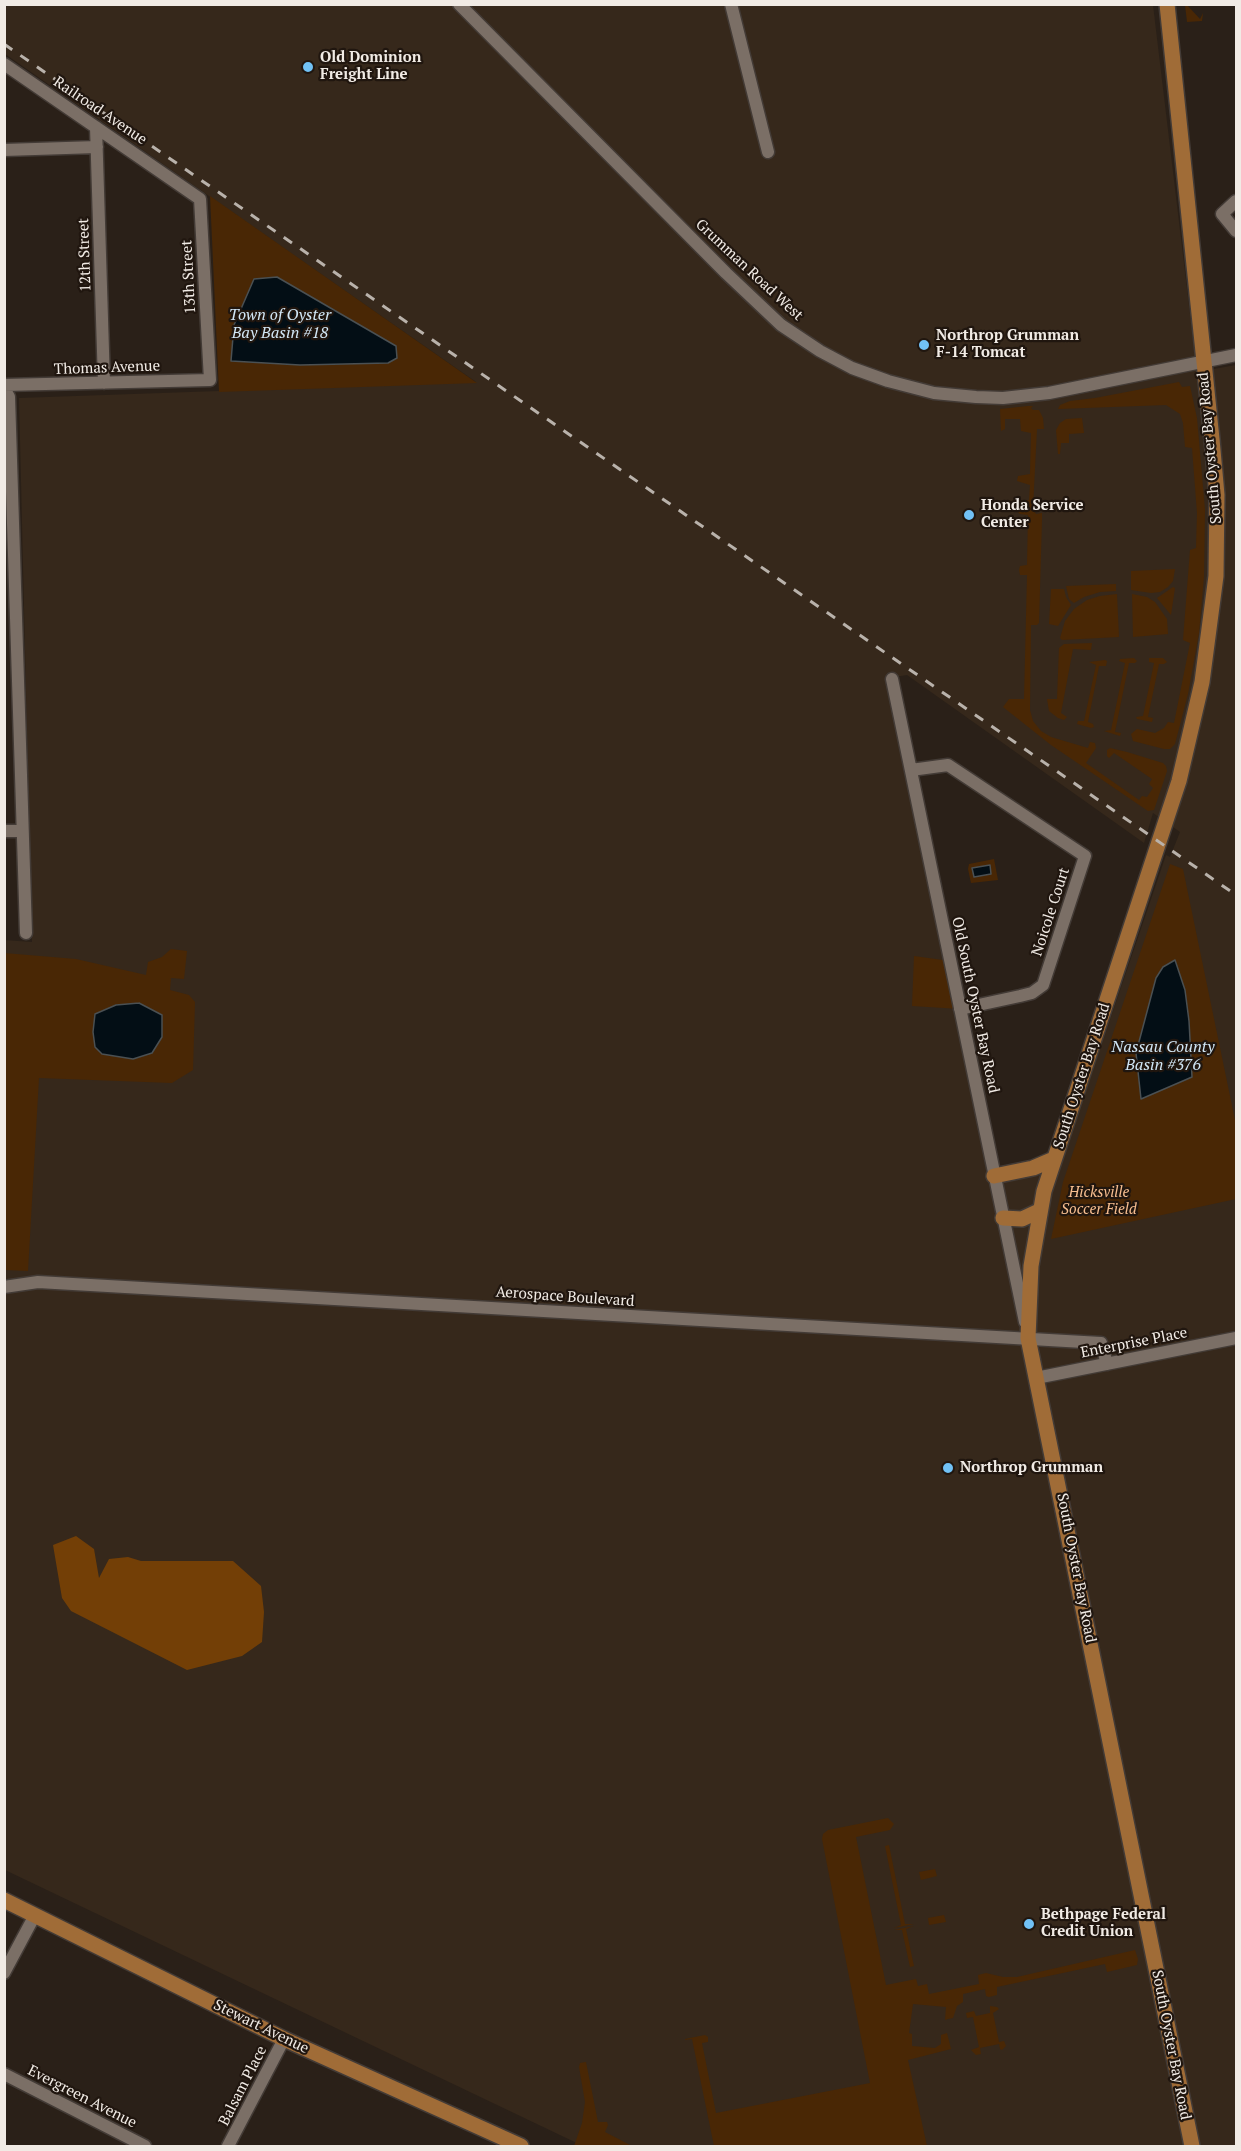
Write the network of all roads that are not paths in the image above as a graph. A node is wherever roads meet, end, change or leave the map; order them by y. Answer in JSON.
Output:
{"nodes":[{"id":1,"x":459,"y":4,"type":"edge"},
{"id":2,"x":731,"y":4,"type":"edge"},
{"id":3,"x":1167,"y":4,"type":"edge"},
{"id":4,"x":4,"y":64,"type":"edge"},
{"id":5,"x":96,"y":127,"type":"junction"},
{"id":6,"x":97,"y":147,"type":"junction"},
{"id":7,"x":4,"y":150,"type":"edge"},
{"id":8,"x":768,"y":152,"type":"dead end"},
{"id":9,"x":178,"y":183,"type":"joint"},
{"id":10,"x":1236,"y":201,"type":"edge"},
{"id":11,"x":1236,"y":231,"type":"edge"},
{"id":12,"x":1236,"y":355,"type":"edge"},
{"id":13,"x":1203,"y":362,"type":"junction"},
{"id":14,"x":210,"y":380,"type":"joint"},
{"id":15,"x":104,"y":383,"type":"junction"},
{"id":16,"x":4,"y":386,"type":"edge"},
{"id":17,"x":10,"y":622,"type":"edge"},
{"id":18,"x":892,"y":679,"type":"dead end"},
{"id":19,"x":911,"y":770,"type":"junction"},
{"id":20,"x":4,"y":831,"type":"edge"},
{"id":21,"x":21,"y":831,"type":"junction"},
{"id":22,"x":26,"y":933,"type":"dead end"},
{"id":23,"x":960,"y":1009,"type":"junction"},
{"id":24,"x":1054,"y":1160,"type":"junction"},
{"id":25,"x":994,"y":1176,"type":"junction"},
{"id":26,"x":1039,"y":1211,"type":"junction"},
{"id":27,"x":1003,"y":1218,"type":"junction"},
{"id":28,"x":4,"y":1287,"type":"edge"},
{"id":29,"x":1028,"y":1338,"type":"junction"},
{"id":30,"x":1236,"y":1338,"type":"edge"},
{"id":31,"x":1107,"y":1364,"type":"junction"},
{"id":32,"x":1036,"y":1378,"type":"junction"},
{"id":33,"x":4,"y":1900,"type":"edge"},
{"id":34,"x":34,"y":1915,"type":"junction"},
{"id":35,"x":4,"y":1973,"type":"edge"},
{"id":36,"x":284,"y":2039,"type":"junction"},
{"id":37,"x":4,"y":2074,"type":"edge"},
{"id":38,"x":145,"y":2146,"type":"edge"},
{"id":39,"x":228,"y":2146,"type":"edge"},
{"id":40,"x":521,"y":2146,"type":"edge"},
{"id":41,"x":1192,"y":2146,"type":"edge"}],
"edges":[{"from":1,"to":13,"type":"street","name":"Grumman Road West"},
{"from":2,"to":8,"type":"street"},
{"from":3,"to":13,"type":"main road","name":"South Oyster Bay Road"},
{"from":4,"to":5,"type":"street","name":"Railroad Avenue"},
{"from":5,"to":6,"type":"street","name":"12th Street"},
{"from":5,"to":9,"type":"street","name":"Railroad Avenue"},
{"from":6,"to":7,"type":"street"},
{"from":6,"to":15,"type":"street","name":"12th Street"},
{"from":9,"to":14,"type":"street","name":"13th Street"},
{"from":10,"to":11,"type":"street"},
{"from":12,"to":13,"type":"street","name":"Grumman Road West"},
{"from":13,"to":24,"type":"main road","name":"South Oyster Bay Road"},
{"from":14,"to":15,"type":"street","name":"Thomas Avenue"},
{"from":15,"to":16,"type":"street","name":"Thomas Avenue"},
{"from":16,"to":17,"type":"street"},
{"from":17,"to":21,"type":"street"},
{"from":18,"to":19,"type":"street","name":"Old South Oyster Bay Road"},
{"from":19,"to":23,"type":"street","name":"Old South Oyster Bay Road"},
{"from":19,"to":23,"type":"street","name":"Noicole Court"},
{"from":20,"to":21,"type":"street"},
{"from":21,"to":22,"type":"street"},
{"from":23,"to":25,"type":"street","name":"Old South Oyster Bay Road"},
{"from":24,"to":25,"type":"main road"},
{"from":24,"to":26,"type":"main road","name":"South Oyster Bay Road"},
{"from":25,"to":27,"type":"street","name":"Old South Oyster Bay Road"},
{"from":26,"to":27,"type":"main road"},
{"from":26,"to":29,"type":"main road","name":"South Oyster Bay Road"},
{"from":27,"to":29,"type":"street","name":"Old South Oyster Bay Road"},
{"from":28,"to":29,"type":"street","name":"Aerospace Boulevard"},
{"from":29,"to":31,"type":"street","name":"Aerospace Boulevard"},
{"from":29,"to":32,"type":"main road","name":"South Oyster Bay Road"},
{"from":30,"to":31,"type":"street","name":"Enterprise Place"},
{"from":31,"to":32,"type":"street","name":"Enterprise Place"},
{"from":32,"to":41,"type":"main road","name":"South Oyster Bay Road"},
{"from":33,"to":34,"type":"main road","name":"Stewart Avenue"},
{"from":34,"to":35,"type":"street"},
{"from":34,"to":36,"type":"main road","name":"Stewart Avenue"},
{"from":36,"to":39,"type":"street","name":"Balsam Place"},
{"from":36,"to":40,"type":"main road","name":"Stewart Avenue"},
{"from":37,"to":38,"type":"street","name":"Evergreen Avenue"}]}
